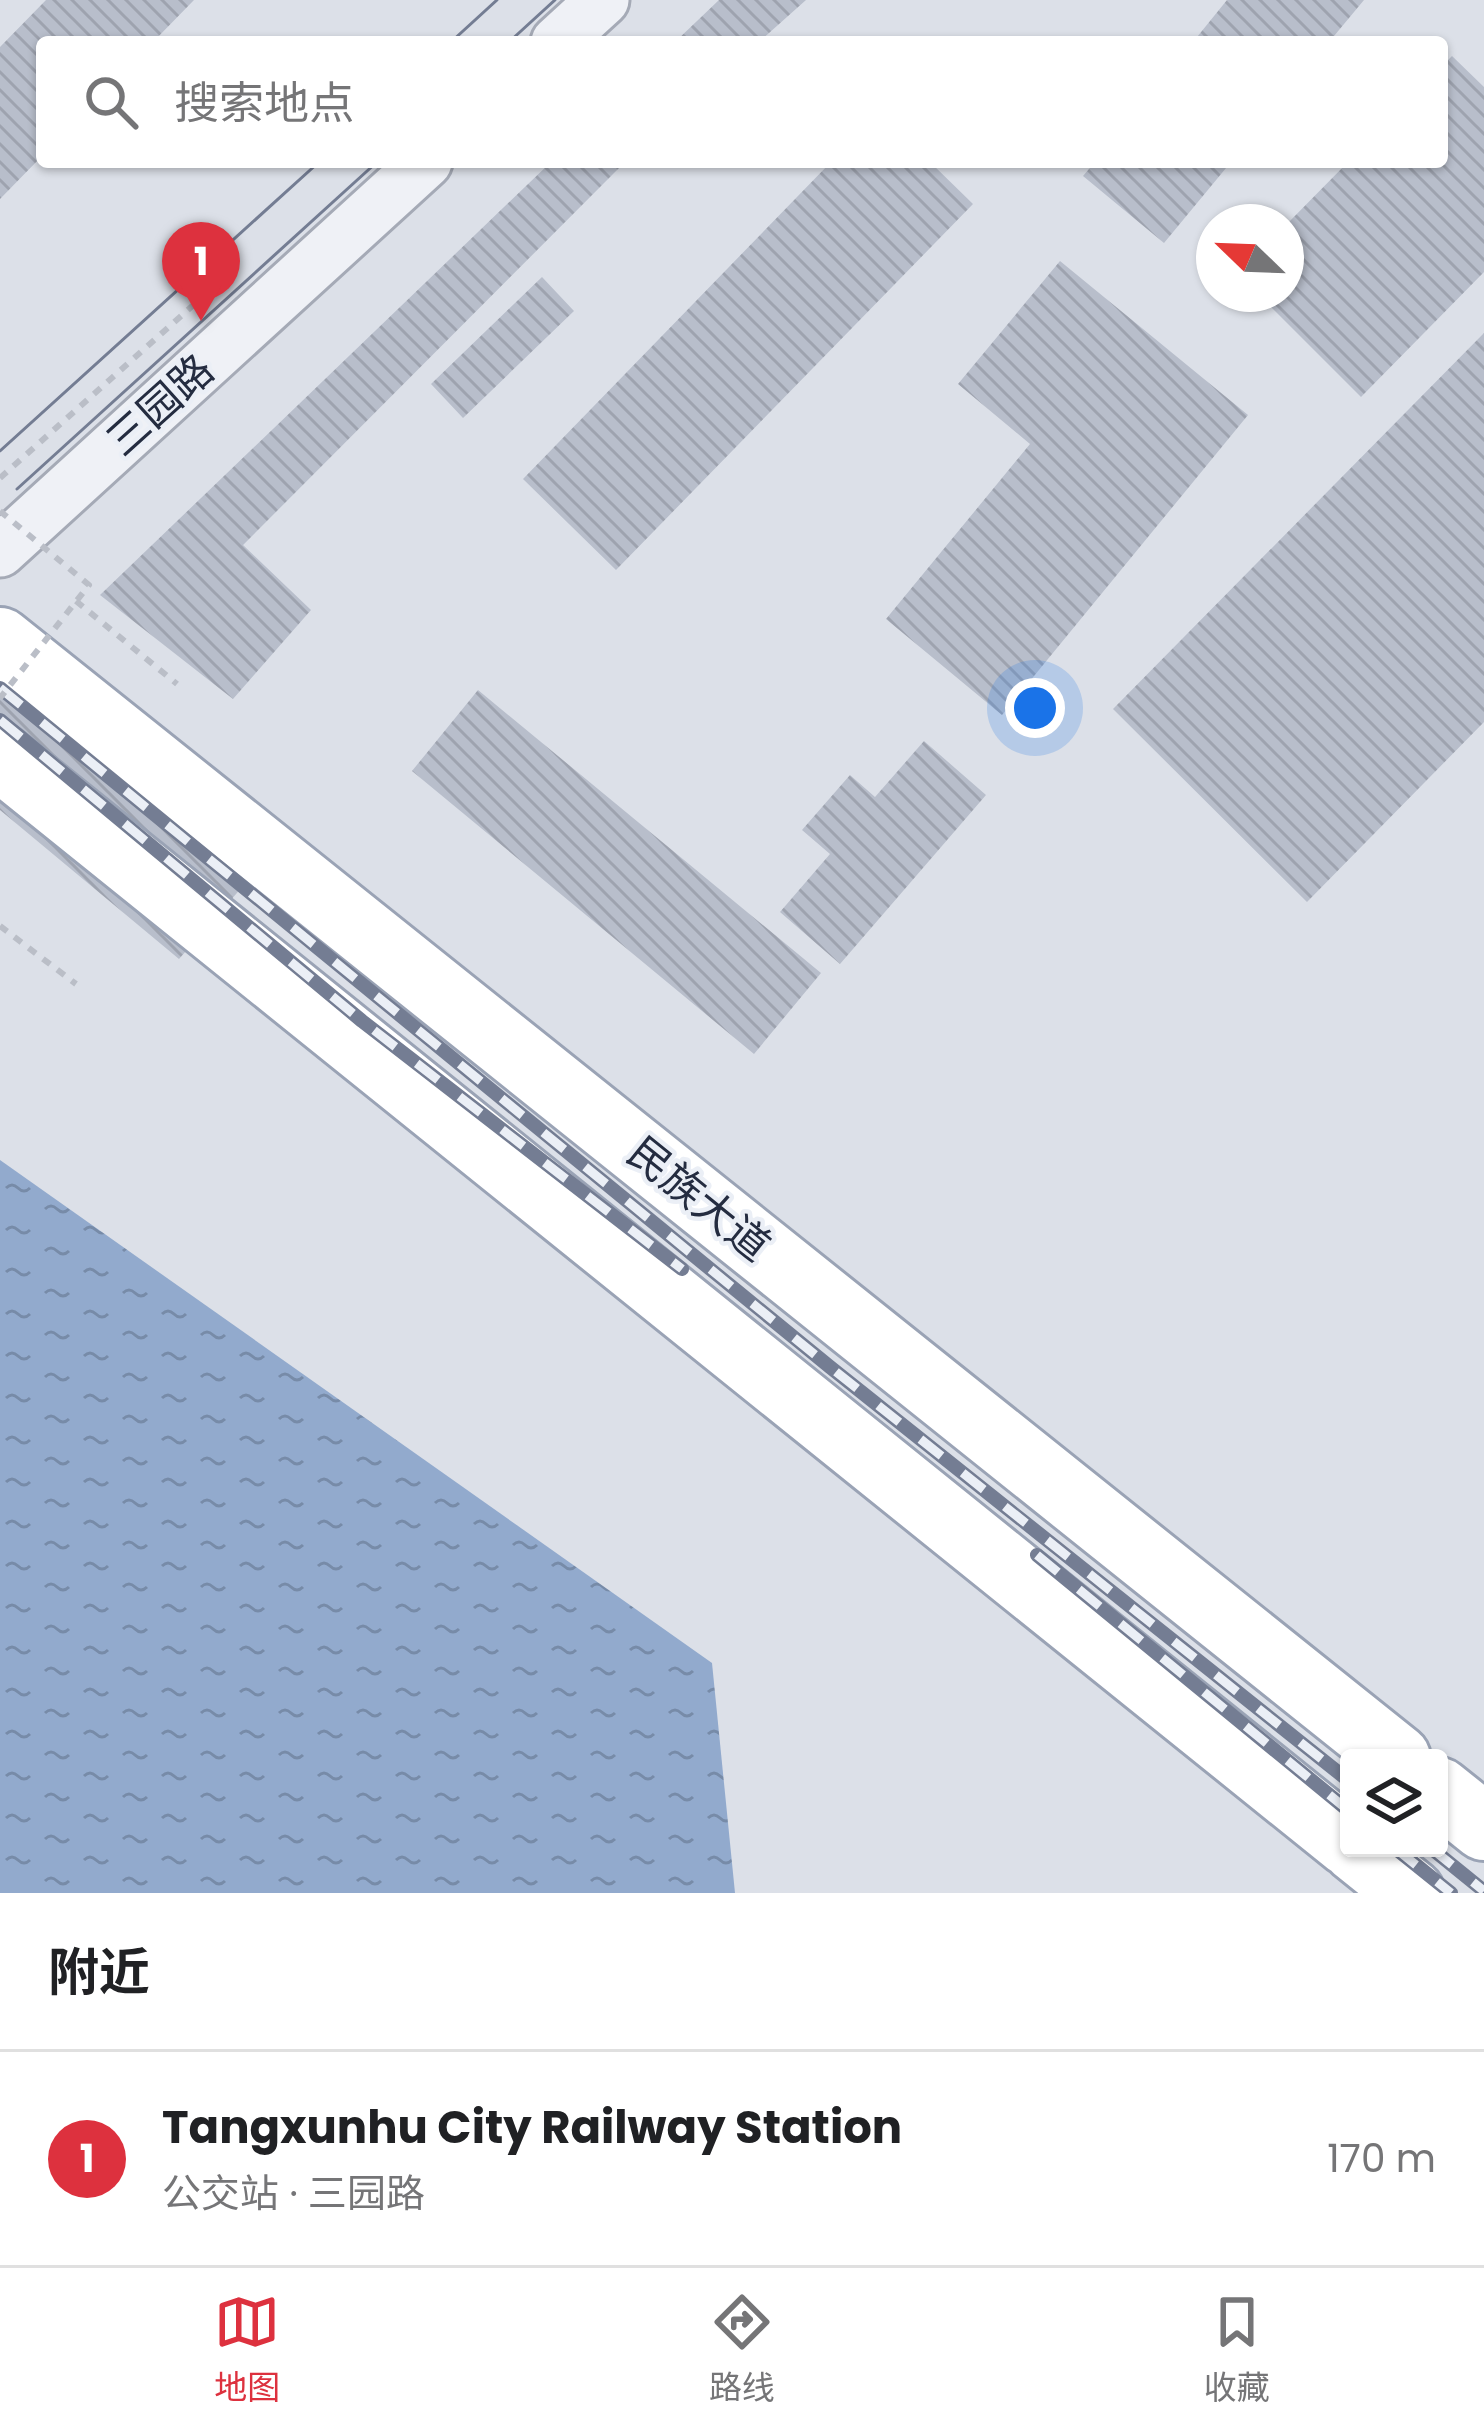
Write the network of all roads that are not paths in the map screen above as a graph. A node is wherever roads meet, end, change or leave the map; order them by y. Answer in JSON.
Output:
{"nodes":[{"id":1,"x":603,"y":0,"type":"edge"},
{"id":2,"x":564,"y":36,"type":"edge"},
{"id":3,"x":419,"y":168,"type":"edge"},
{"id":4,"x":0,"y":551,"type":"edge"},
{"id":5,"x":0,"y":641,"type":"edge"},
{"id":6,"x":0,"y":757,"type":"edge"},
{"id":7,"x":1386,"y":1749,"type":"edge"},
{"id":8,"x":1448,"y":1799,"type":"edge"},
{"id":9,"x":1484,"y":1827,"type":"edge"},
{"id":10,"x":1340,"y":1835,"type":"edge"},
{"id":11,"x":1367,"y":1857,"type":"edge"},
{"id":12,"x":1411,"y":1893,"type":"edge"}],
"edges":[{"from":1,"to":2,"type":"street"},
{"from":3,"to":4,"type":"street","name":"三园路"},
{"from":5,"to":7,"type":"main road","name":"民族大道"},
{"from":6,"to":10,"type":"main road"},
{"from":8,"to":9,"type":"main road"},
{"from":11,"to":12,"type":"main road"}]}
